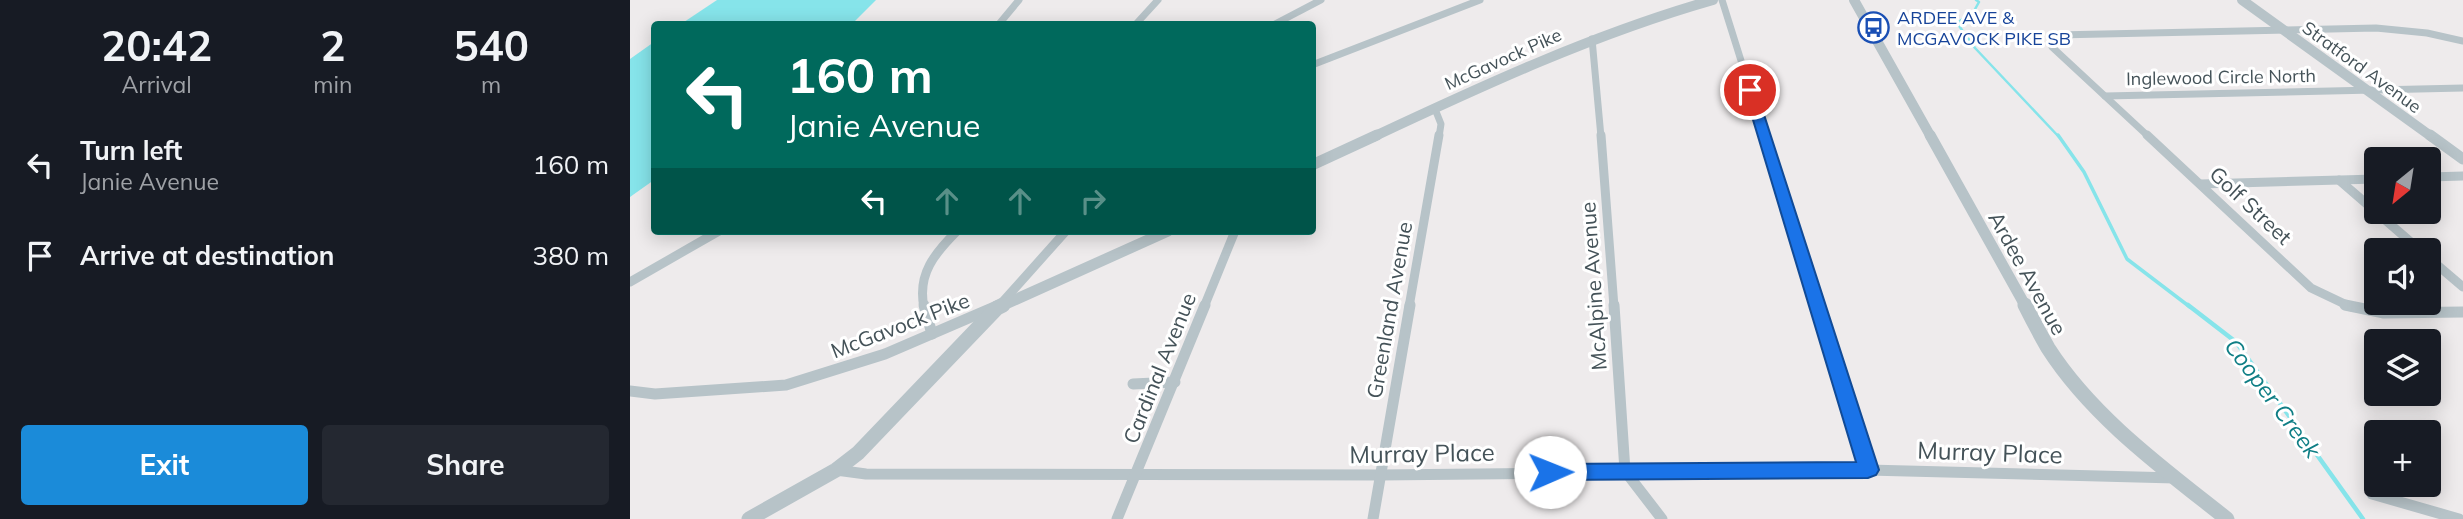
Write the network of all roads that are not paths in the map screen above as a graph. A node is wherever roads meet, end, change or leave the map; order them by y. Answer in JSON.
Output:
{"nodes":[{"id":1,"x":1019,"y":0,"type":"edge"},
{"id":2,"x":1158,"y":0,"type":"edge"},
{"id":3,"x":1321,"y":0,"type":"edge"},
{"id":4,"x":1480,"y":0,"type":"edge"},
{"id":5,"x":1713,"y":0,"type":"edge"},
{"id":6,"x":1722,"y":0,"type":"edge"},
{"id":7,"x":1854,"y":0,"type":"edge"},
{"id":8,"x":2242,"y":0,"type":"edge"},
{"id":9,"x":1002,"y":21,"type":"edge"},
{"id":10,"x":1139,"y":21,"type":"edge"},
{"id":11,"x":1281,"y":21,"type":"edge"},
{"id":12,"x":2282,"y":30,"type":"junction"},
{"id":13,"x":1592,"y":39,"type":"junction"},
{"id":14,"x":2463,"y":41,"type":"edge"},
{"id":15,"x":1316,"y":63,"type":"edge"},
{"id":16,"x":2463,"y":88,"type":"edge"},
{"id":17,"x":2364,"y":89,"type":"junction"},
{"id":18,"x":2105,"y":96,"type":"junction"},
{"id":19,"x":1435,"y":109,"type":"junction"},
{"id":20,"x":2463,"y":159,"type":"edge"},
{"id":21,"x":1316,"y":163,"type":"edge"},
{"id":22,"x":2463,"y":176,"type":"edge"},
{"id":23,"x":2441,"y":177,"type":"edge"},
{"id":24,"x":2364,"y":179,"type":"edge"},
{"id":25,"x":2339,"y":180,"type":"junction"},
{"id":26,"x":2201,"y":184,"type":"junction"},
{"id":27,"x":712,"y":235,"type":"edge"},
{"id":28,"x":953,"y":235,"type":"edge"},
{"id":29,"x":1062,"y":235,"type":"edge"},
{"id":30,"x":1159,"y":235,"type":"edge"},
{"id":31,"x":1233,"y":235,"type":"edge"},
{"id":32,"x":2406,"y":238,"type":"edge"},
{"id":33,"x":2441,"y":268,"type":"edge"},
{"id":34,"x":630,"y":282,"type":"edge"},
{"id":35,"x":2463,"y":287,"type":"edge"},
{"id":36,"x":997,"y":308,"type":"junction"},
{"id":37,"x":2463,"y":312,"type":"edge"},
{"id":38,"x":932,"y":334,"type":"junction"},
{"id":39,"x":1175,"y":382,"type":"junction"},
{"id":40,"x":1133,"y":384,"type":"dead end"},
{"id":41,"x":630,"y":391,"type":"edge"},
{"id":42,"x":836,"y":470,"type":"junction"},
{"id":43,"x":1868,"y":470,"type":"junction"},
{"id":44,"x":1625,"y":471,"type":"junction"},
{"id":45,"x":1136,"y":474,"type":"junction"},
{"id":46,"x":1380,"y":475,"type":"junction"},
{"id":47,"x":2176,"y":478,"type":"junction"},
{"id":48,"x":2384,"y":497,"type":"edge"},
{"id":49,"x":749,"y":519,"type":"edge"},
{"id":50,"x":1117,"y":519,"type":"edge"},
{"id":51,"x":1373,"y":519,"type":"edge"},
{"id":52,"x":1661,"y":519,"type":"edge"},
{"id":53,"x":2227,"y":519,"type":"edge"},
{"id":54,"x":2459,"y":519,"type":"edge"}],
"edges":[{"from":1,"to":9,"type":"street"},
{"from":2,"to":10,"type":"street"},
{"from":3,"to":11,"type":"street"},
{"from":4,"to":15,"type":"street"},
{"from":5,"to":13,"type":"street","name":"McGavock Pike"},
{"from":6,"to":43,"type":"street"},
{"from":7,"to":47,"type":"street","name":"Ardee Avenue"},
{"from":8,"to":12,"type":"street","name":"Stratford Avenue"},
{"from":12,"to":14,"type":"street"},
{"from":12,"to":17,"type":"street","name":"Stratford Avenue"},
{"from":12,"to":18,"type":"street","name":"Golf Street"},
{"from":13,"to":19,"type":"street","name":"McGavock Pike"},
{"from":13,"to":44,"type":"street","name":"McAlpine Avenue"},
{"from":16,"to":17,"type":"street","name":"Inglewood Circle North"},
{"from":17,"to":18,"type":"street","name":"Inglewood Circle North"},
{"from":17,"to":20,"type":"street","name":"Stratford Avenue"},
{"from":18,"to":26,"type":"street","name":"Golf Street"},
{"from":19,"to":21,"type":"street","name":"McGavock Pike"},
{"from":19,"to":46,"type":"street","name":"Greenland Avenue"},
{"from":22,"to":23,"type":"street"},
{"from":24,"to":25,"type":"street"},
{"from":25,"to":26,"type":"street"},
{"from":25,"to":32,"type":"street"},
{"from":26,"to":37,"type":"street","name":"Golf Street"},
{"from":27,"to":34,"type":"street"},
{"from":28,"to":38,"type":"street"},
{"from":29,"to":36,"type":"street"},
{"from":30,"to":36,"type":"street","name":"McGavock Pike"},
{"from":31,"to":39,"type":"street","name":"Cardinal Avenue"},
{"from":33,"to":35,"type":"street"},
{"from":36,"to":38,"type":"street","name":"McGavock Pike"},
{"from":36,"to":42,"type":"street"},
{"from":38,"to":41,"type":"street","name":"McGavock Pike"},
{"from":39,"to":40,"type":"street"},
{"from":39,"to":45,"type":"street","name":"Cardinal Avenue"},
{"from":42,"to":45,"type":"street","name":"Murray Place"},
{"from":42,"to":49,"type":"street"},
{"from":43,"to":44,"type":"street","name":"Murray Place"},
{"from":43,"to":47,"type":"street","name":"Murray Place"},
{"from":44,"to":46,"type":"street","name":"Murray Place"},
{"from":44,"to":52,"type":"street"},
{"from":45,"to":46,"type":"street","name":"Murray Place"},
{"from":45,"to":50,"type":"street","name":"Cardinal Avenue"},
{"from":46,"to":51,"type":"street","name":"Greenland Avenue"},
{"from":47,"to":53,"type":"street","name":"Ardee Avenue"},
{"from":48,"to":54,"type":"street"}]}
